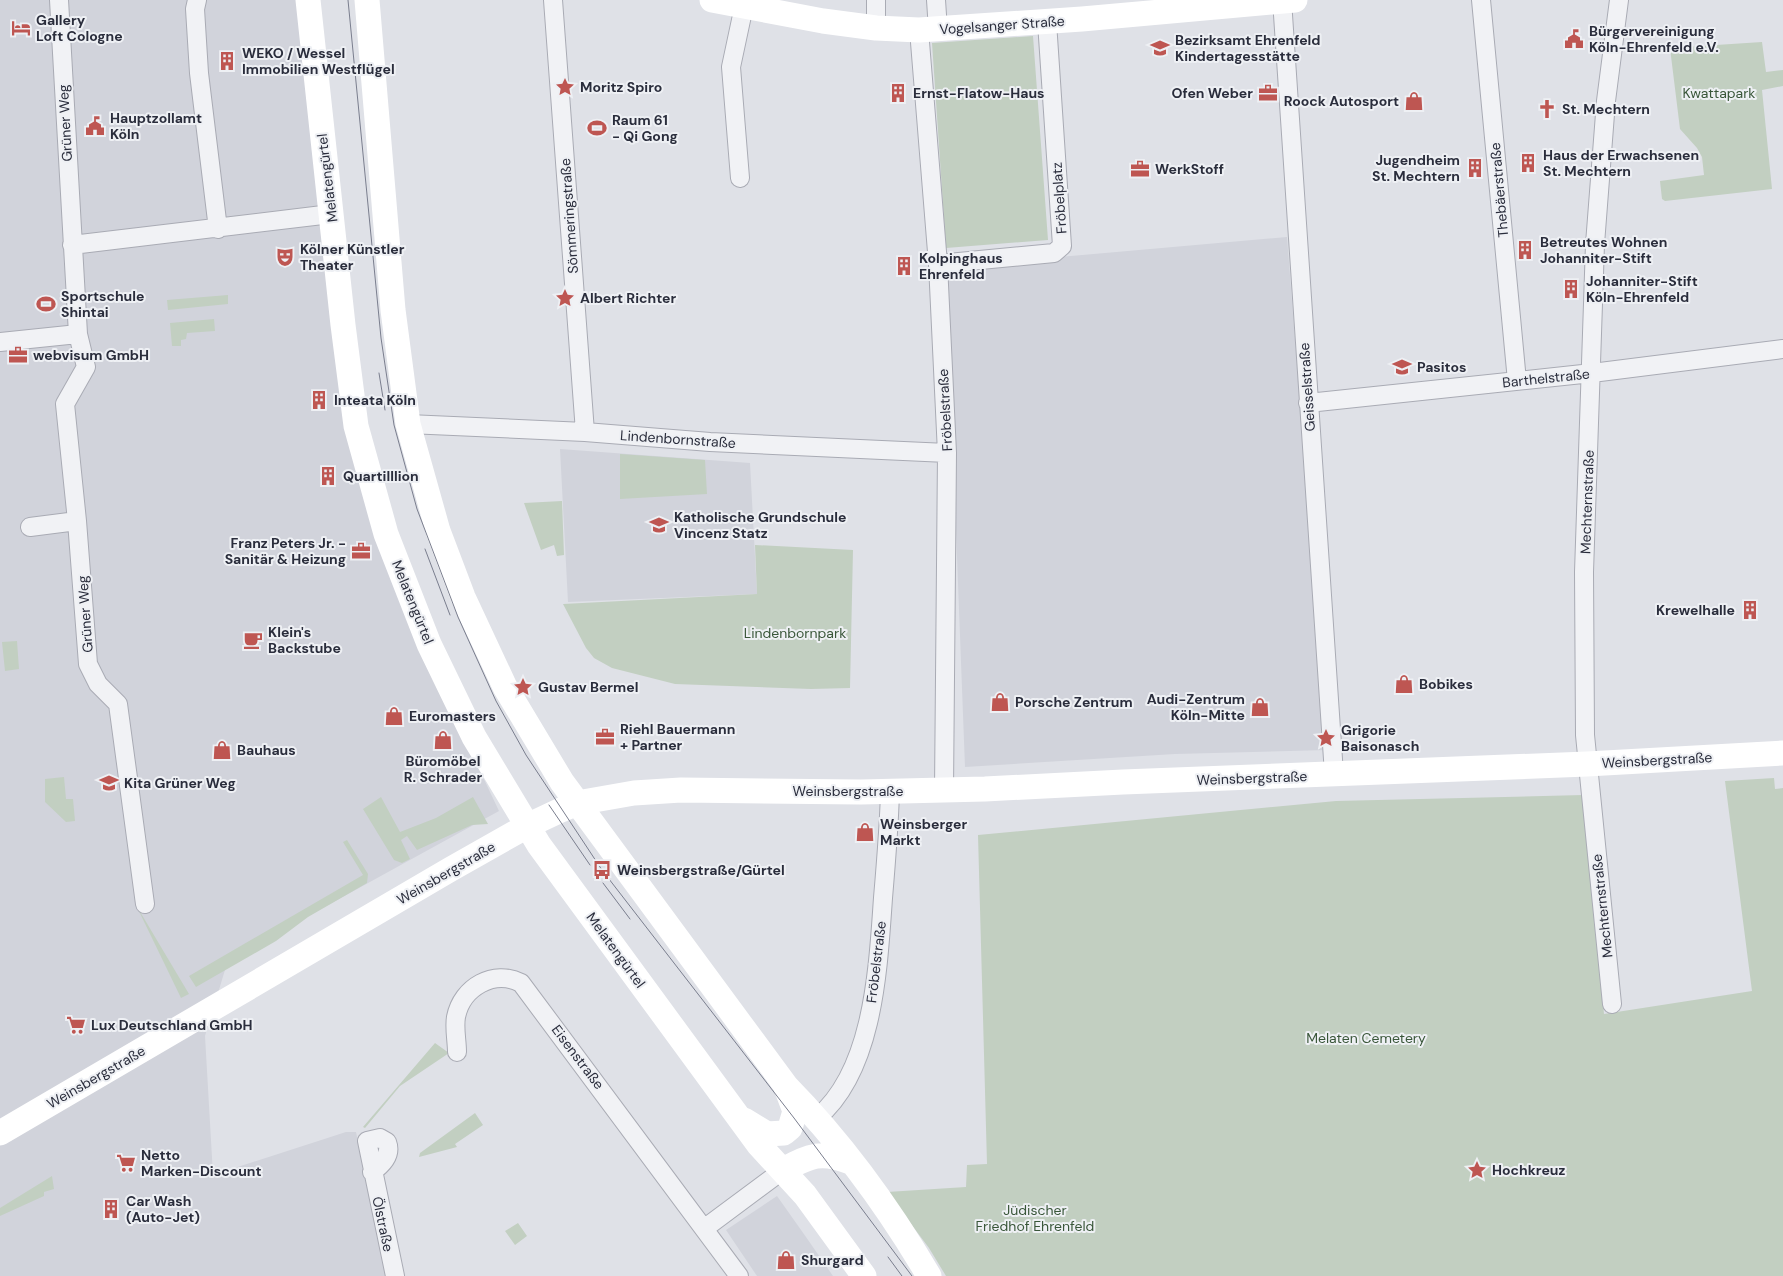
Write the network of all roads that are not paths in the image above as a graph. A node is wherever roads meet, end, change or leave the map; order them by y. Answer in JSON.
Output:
{"nodes":[{"id":1,"x":59,"y":0,"type":"edge"},
{"id":2,"x":197,"y":0,"type":"edge"},
{"id":3,"x":308,"y":0,"type":"edge"},
{"id":4,"x":367,"y":0,"type":"edge"},
{"id":5,"x":553,"y":0,"type":"edge"},
{"id":6,"x":715,"y":0,"type":"edge"},
{"id":7,"x":876,"y":0,"type":"edge"},
{"id":8,"x":936,"y":0,"type":"edge"},
{"id":9,"x":1286,"y":0,"type":"edge"},
{"id":10,"x":1481,"y":0,"type":"edge"},
{"id":11,"x":1619,"y":0,"type":"edge"},
{"id":12,"x":744,"y":6,"type":"junction"},
{"id":13,"x":1106,"y":9,"type":"edge"},
{"id":14,"x":1047,"y":22,"type":"junction"},
{"id":15,"x":876,"y":28,"type":"junction"},
{"id":16,"x":928,"y":30,"type":"junction"},
{"id":17,"x":740,"y":178,"type":"dead end"},
{"id":18,"x":331,"y":214,"type":"junction"},
{"id":19,"x":218,"y":229,"type":"junction"},
{"id":20,"x":72,"y":245,"type":"junction"},
{"id":21,"x":938,"y":264,"type":"junction"},
{"id":22,"x":78,"y":334,"type":"junction"},
{"id":23,"x":0,"y":342,"type":"edge"},
{"id":24,"x":1783,"y":349,"type":"edge"},
{"id":25,"x":1592,"y":373,"type":"junction"},
{"id":26,"x":1517,"y":381,"type":"junction"},
{"id":27,"x":1308,"y":403,"type":"junction"},
{"id":28,"x":408,"y":424,"type":"junction"},
{"id":29,"x":585,"y":432,"type":"junction"},
{"id":30,"x":947,"y":453,"type":"junction"},
{"id":31,"x":77,"y":521,"type":"junction"},
{"id":32,"x":30,"y":527,"type":"dead end"},
{"id":33,"x":1783,"y":753,"type":"edge"},
{"id":34,"x":1587,"y":764,"type":"junction"},
{"id":35,"x":1334,"y":774,"type":"junction"},
{"id":36,"x":944,"y":790,"type":"junction"},
{"id":37,"x":890,"y":792,"type":"junction"},
{"id":38,"x":576,"y":803,"type":"junction"},
{"id":39,"x":527,"y":826,"type":"junction"},
{"id":40,"x":145,"y":904,"type":"dead end"},
{"id":41,"x":1612,"y":1004,"type":"dead end"},
{"id":42,"x":457,"y":1052,"type":"dead end"},
{"id":43,"x":786,"y":1086,"type":"junction"},
{"id":44,"x":740,"y":1118,"type":"junction"},
{"id":45,"x":818,"y":1118,"type":"junction"},
{"id":46,"x":0,"y":1133,"type":"edge"},
{"id":47,"x":850,"y":1162,"type":"junction"},
{"id":48,"x":783,"y":1170,"type":"junction"},
{"id":49,"x":372,"y":1172,"type":"dead end"},
{"id":50,"x":705,"y":1228,"type":"junction"},
{"id":51,"x":394,"y":1276,"type":"edge"},
{"id":52,"x":740,"y":1276,"type":"edge"},
{"id":53,"x":864,"y":1276,"type":"edge"},
{"id":54,"x":930,"y":1276,"type":"edge"}],
"edges":[{"from":1,"to":20,"type":"street","name":"Grüner Weg"},
{"from":2,"to":19,"type":"street"},
{"from":3,"to":18,"type":"main road","name":"Melatengürtel"},
{"from":4,"to":28,"type":"main road","name":"Melatengürtel"},
{"from":5,"to":29,"type":"street","name":"Sömmeringstraße"},
{"from":6,"to":12,"type":"main road","name":"Vogelsanger Straße"},
{"from":7,"to":15,"type":"street"},
{"from":8,"to":16,"type":"street","name":"Fröbelstraße"},
{"from":9,"to":13,"type":"main road","name":"Vogelsanger Straße"},
{"from":9,"to":27,"type":"street","name":"Geisselstraße"},
{"from":10,"to":26,"type":"street","name":"Thebäerstraße"},
{"from":11,"to":25,"type":"street","name":"Mechternstraße"},
{"from":12,"to":15,"type":"main road","name":"Vogelsanger Straße"},
{"from":12,"to":17,"type":"street"},
{"from":13,"to":14,"type":"main road","name":"Vogelsanger Straße"},
{"from":14,"to":16,"type":"main road","name":"Vogelsanger Straße"},
{"from":14,"to":21,"type":"street","name":"Fröbelplatz"},
{"from":15,"to":16,"type":"main road","name":"Vogelsanger Straße"},
{"from":16,"to":21,"type":"street","name":"Fröbelstraße"},
{"from":18,"to":19,"type":"street"},
{"from":18,"to":39,"type":"main road","name":"Melatengürtel"},
{"from":19,"to":20,"type":"street"},
{"from":20,"to":22,"type":"street","name":"Grüner Weg"},
{"from":21,"to":30,"type":"street","name":"Fröbelstraße"},
{"from":22,"to":23,"type":"street"},
{"from":22,"to":31,"type":"street","name":"Grüner Weg"},
{"from":24,"to":25,"type":"street","name":"Barthelstraße"},
{"from":25,"to":26,"type":"street","name":"Barthelstraße"},
{"from":25,"to":34,"type":"street","name":"Mechternstraße"},
{"from":26,"to":27,"type":"street","name":"Barthelstraße"},
{"from":27,"to":35,"type":"street","name":"Geisselstraße"},
{"from":28,"to":29,"type":"street","name":"Lindenbornstraße"},
{"from":28,"to":38,"type":"main road","name":"Melatengürtel"},
{"from":29,"to":30,"type":"street","name":"Lindenbornstraße"},
{"from":30,"to":36,"type":"street","name":"Fröbelstraße"},
{"from":31,"to":32,"type":"street"},
{"from":31,"to":40,"type":"street","name":"Grüner Weg"},
{"from":33,"to":34,"type":"main road","name":"Weinsbergstraße"},
{"from":34,"to":35,"type":"main road","name":"Weinsbergstraße"},
{"from":34,"to":41,"type":"street","name":"Mechternstraße"},
{"from":35,"to":36,"type":"main road","name":"Weinsbergstraße"},
{"from":36,"to":37,"type":"main road","name":"Weinsbergstraße"},
{"from":37,"to":38,"type":"main road","name":"Weinsbergstraße"},
{"from":37,"to":45,"type":"street","name":"Fröbelstraße"},
{"from":38,"to":39,"type":"main road","name":"Weinsbergstraße"},
{"from":38,"to":43,"type":"main road","name":"Melatengürtel"},
{"from":39,"to":44,"type":"main road","name":"Melatengürtel"},
{"from":39,"to":46,"type":"main road","name":"Weinsbergstraße"},
{"from":42,"to":50,"type":"street","name":"Eisenstraße"},
{"from":43,"to":44,"type":"main road","name":"Melatengürtel"},
{"from":43,"to":45,"type":"main road","name":"Melatengürtel"},
{"from":44,"to":48,"type":"main road","name":"Melatengürtel"},
{"from":45,"to":47,"type":"main road","name":"Melatengürtel"},
{"from":47,"to":48,"type":"main road"},
{"from":47,"to":54,"type":"main road","name":"Melatengürtel"},
{"from":48,"to":50,"type":"street"},
{"from":48,"to":53,"type":"main road","name":"Melatengürtel"},
{"from":49,"to":51,"type":"street","name":"Ölstraße"},
{"from":50,"to":52,"type":"street","name":"Eisenstraße"}]}
